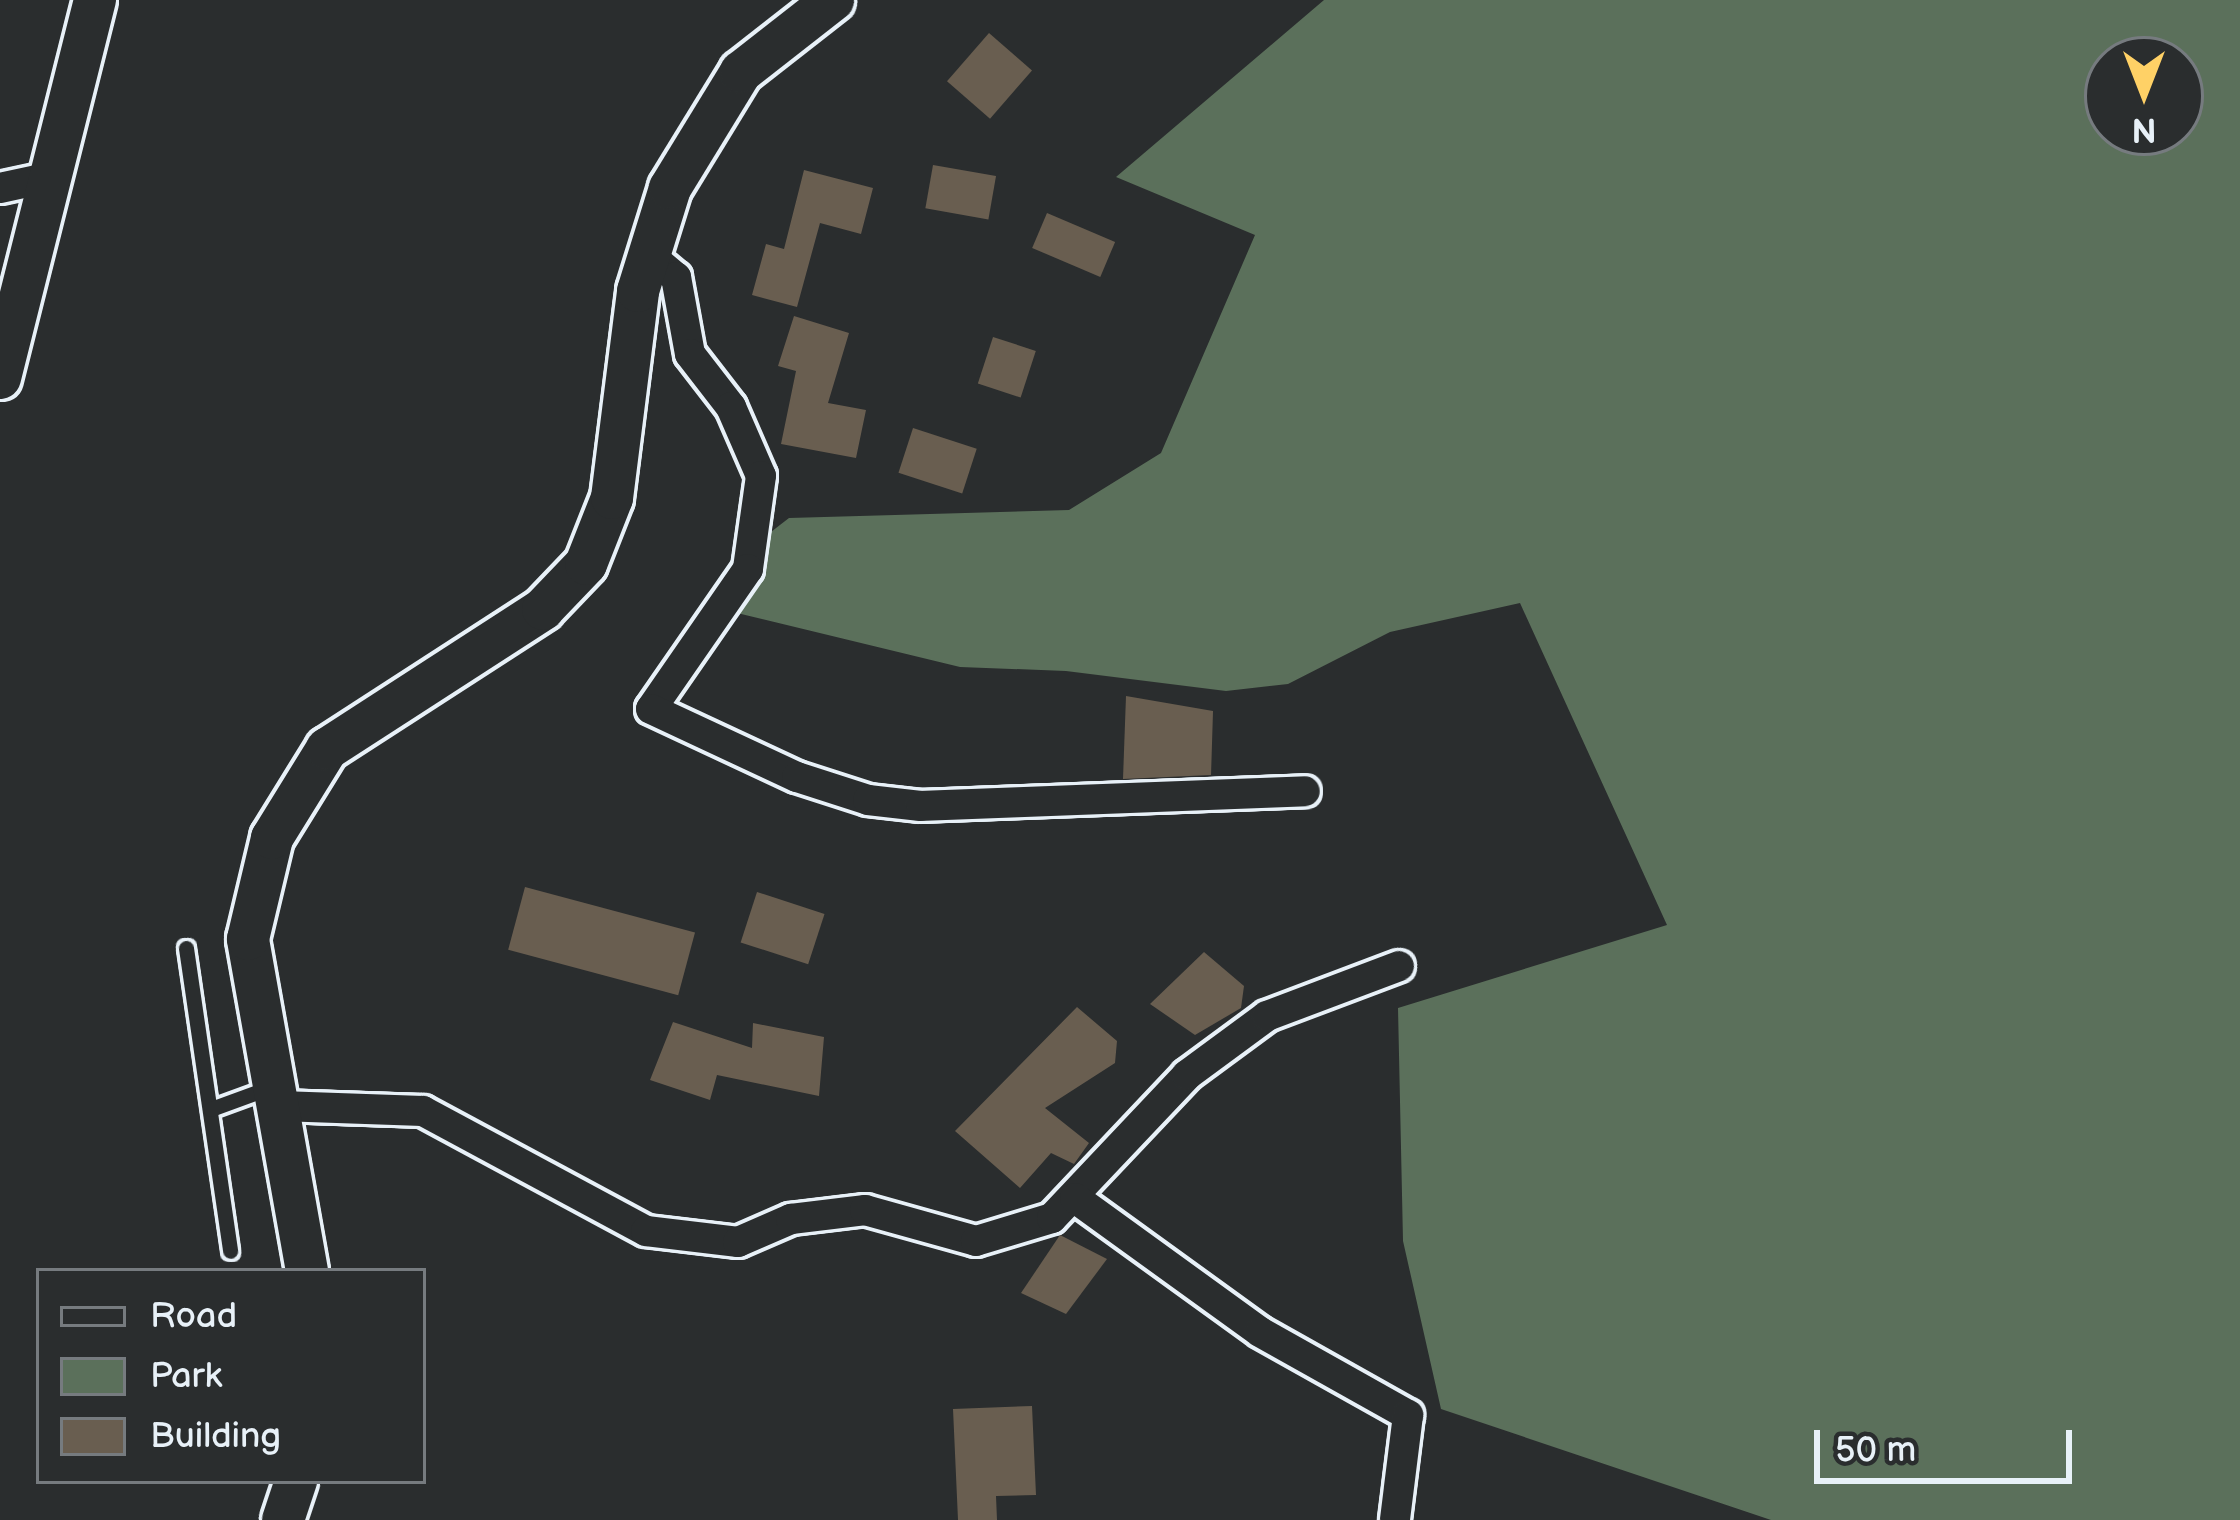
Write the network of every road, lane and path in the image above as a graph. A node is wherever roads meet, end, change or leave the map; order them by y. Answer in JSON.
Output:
{"nodes":[{"id":1,"x":95,"y":0,"type":"edge"},
{"id":2,"x":832,"y":0,"type":"edge"},
{"id":3,"x":55,"y":176,"type":"junction"},
{"id":4,"x":0,"y":188,"type":"edge"},
{"id":5,"x":647,"y":253,"type":"junction"},
{"id":6,"x":0,"y":377,"type":"edge"},
{"id":7,"x":1305,"y":791,"type":"dead end"},
{"id":8,"x":186,"y":947,"type":"dead end"},
{"id":9,"x":1399,"y":966,"type":"dead end"},
{"id":10,"x":277,"y":1096,"type":"junction"},
{"id":11,"x":211,"y":1109,"type":"junction"},
{"id":12,"x":1076,"y":1198,"type":"junction"},
{"id":13,"x":230,"y":1251,"type":"dead end"},
{"id":14,"x":307,"y":1268,"type":"edge"},
{"id":15,"x":295,"y":1484,"type":"edge"},
{"id":16,"x":284,"y":1520,"type":"edge"},
{"id":17,"x":1395,"y":1520,"type":"edge"}],
"edges":[{"from":1,"to":3,"type":"main road"},
{"from":2,"to":5,"type":"main road"},
{"from":3,"to":4,"type":"street"},
{"from":3,"to":6,"type":"main road"},
{"from":5,"to":7,"type":"street"},
{"from":5,"to":10,"type":"main road"},
{"from":8,"to":11,"type":"lane"},
{"from":9,"to":12,"type":"street"},
{"from":10,"to":11,"type":"lane"},
{"from":10,"to":12,"type":"street"},
{"from":10,"to":14,"type":"main road"},
{"from":11,"to":13,"type":"lane"},
{"from":12,"to":17,"type":"street"},
{"from":15,"to":16,"type":"main road"}]}
